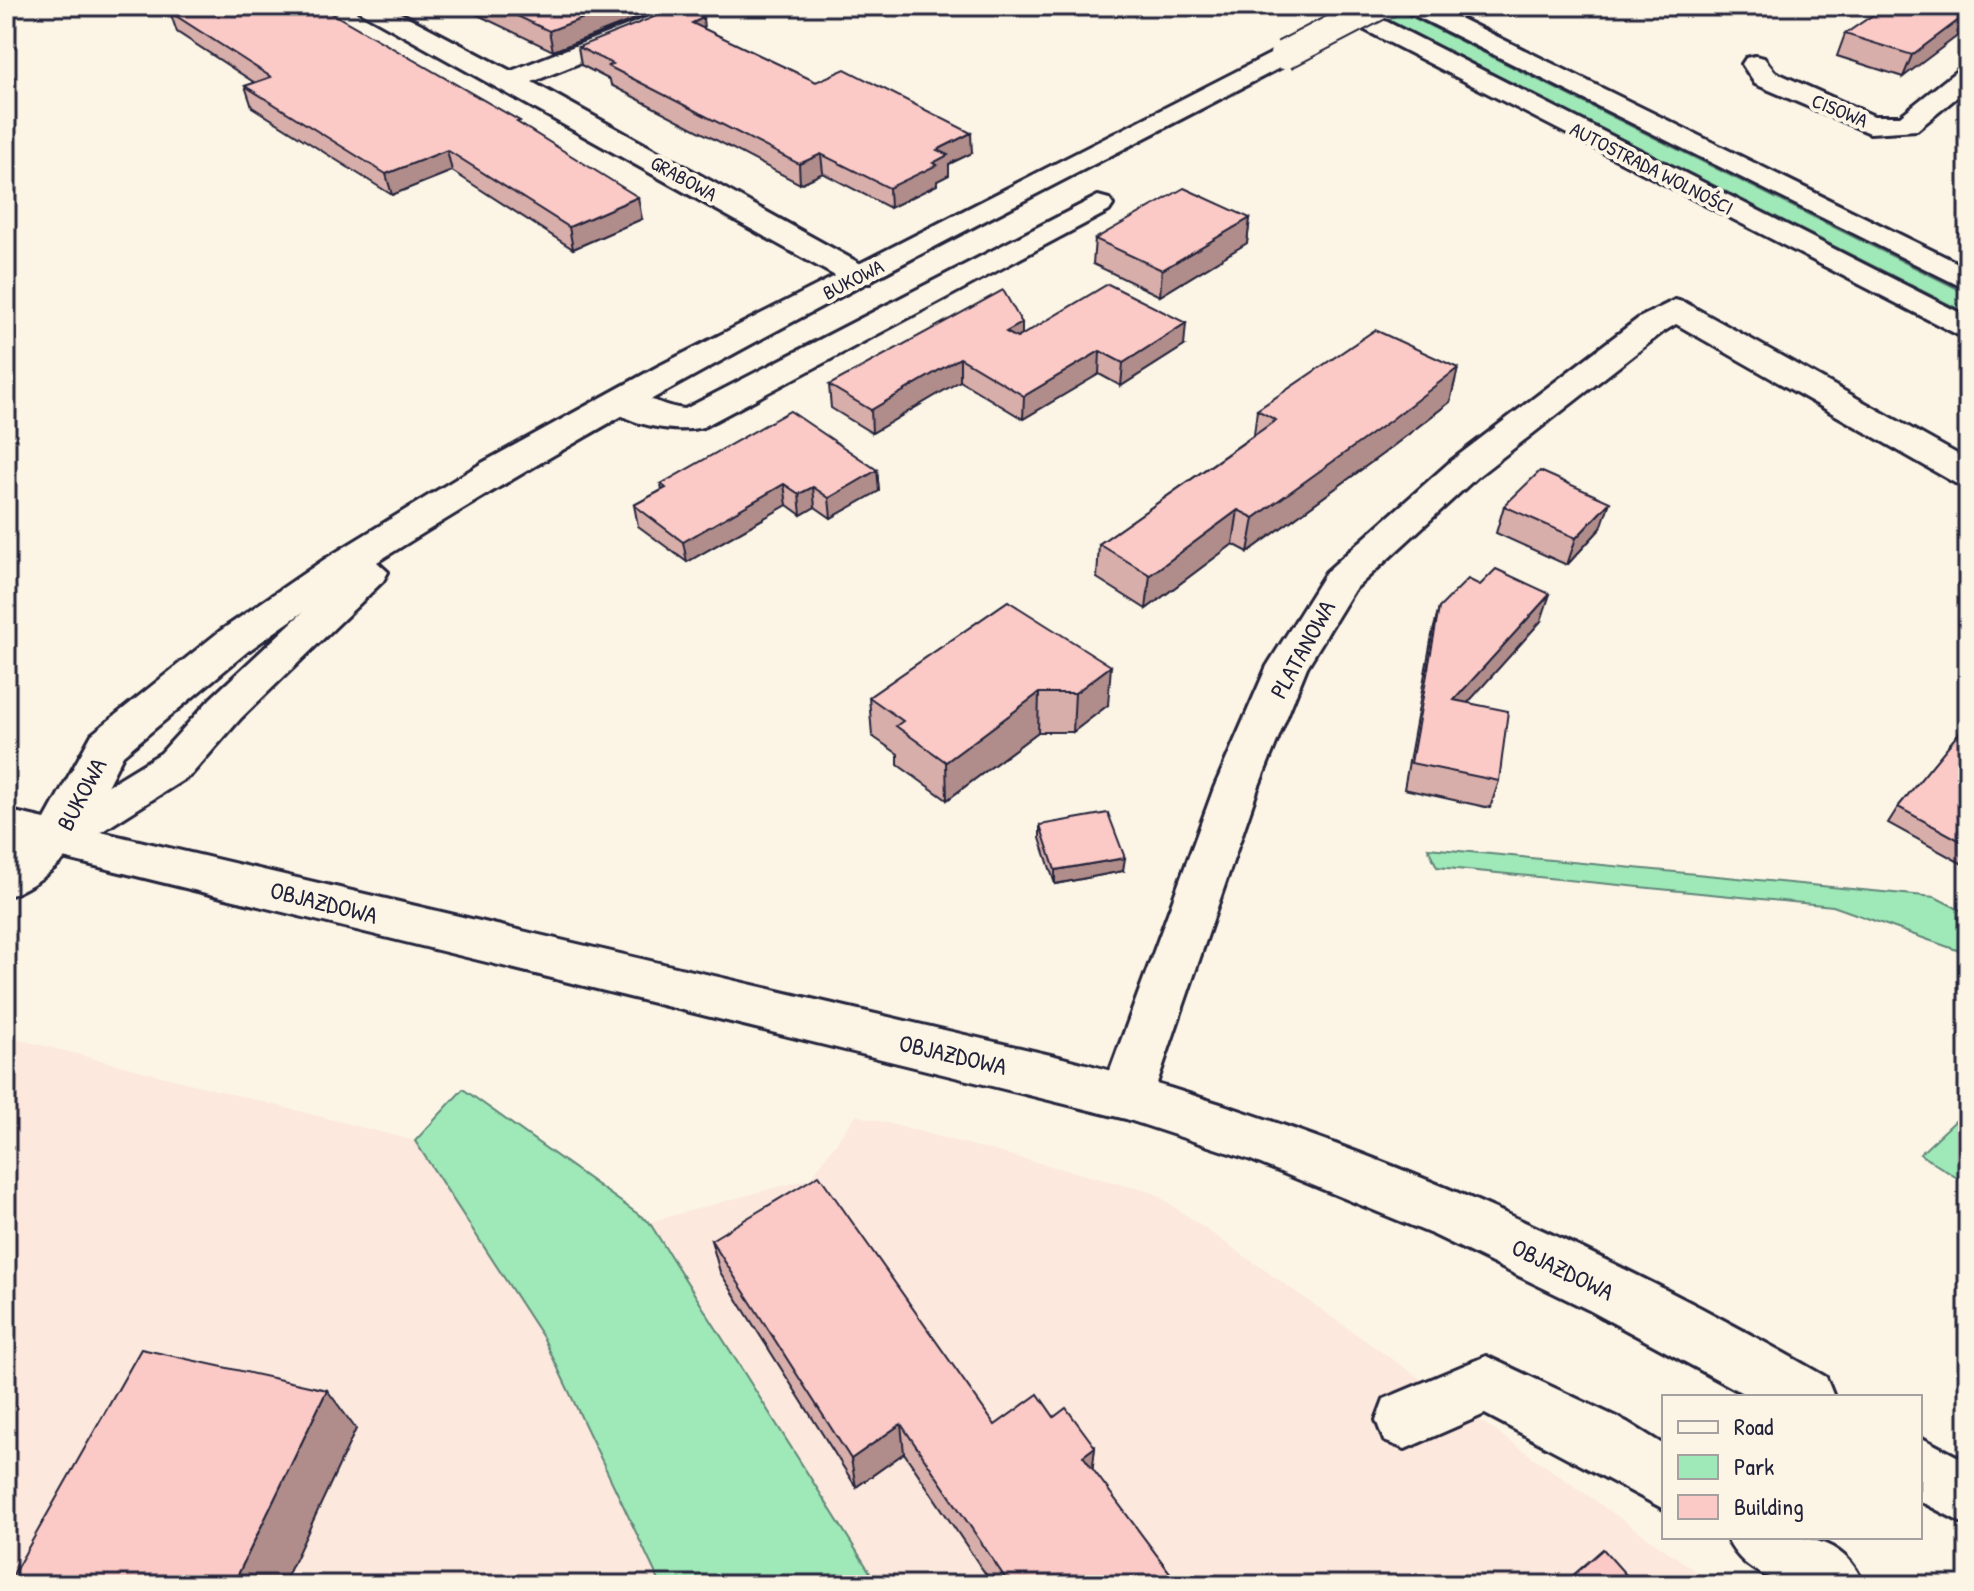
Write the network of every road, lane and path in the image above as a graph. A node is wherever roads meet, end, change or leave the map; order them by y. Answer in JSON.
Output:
{"nodes":[{"id":1,"x":368,"y":6,"type":"edge"},
{"id":2,"x":700,"y":6,"type":"edge"},
{"id":3,"x":1337,"y":6,"type":"edge"},
{"id":4,"x":1378,"y":6,"type":"edge"},
{"id":5,"x":1415,"y":6,"type":"edge"},
{"id":6,"x":1755,"y":64,"type":"dead end"},
{"id":7,"x":1968,"y":75,"type":"edge"},
{"id":8,"x":510,"y":81,"type":"junction"},
{"id":9,"x":1098,"y":205,"type":"dead end"},
{"id":10,"x":859,"y":276,"type":"junction"},
{"id":11,"x":1968,"y":280,"type":"edge"},
{"id":12,"x":1968,"y":330,"type":"edge"},
{"id":13,"x":621,"y":401,"type":"junction"},
{"id":14,"x":1968,"y":475,"type":"edge"},
{"id":15,"x":428,"y":515,"type":"junction"},
{"id":16,"x":6,"y":827,"type":"edge"},
{"id":17,"x":57,"y":839,"type":"junction"},
{"id":18,"x":6,"y":879,"type":"edge"},
{"id":19,"x":1127,"y":1095,"type":"junction"},
{"id":20,"x":1801,"y":1395,"type":"edge"},
{"id":21,"x":1405,"y":1420,"type":"dead end"},
{"id":22,"x":1922,"y":1468,"type":"edge"},
{"id":23,"x":1662,"y":1478,"type":"edge"},
{"id":24,"x":1968,"y":1496,"type":"edge"},
{"id":25,"x":1760,"y":1539,"type":"edge"},
{"id":26,"x":1833,"y":1585,"type":"edge"}],
"edges":[{"from":1,"to":8,"type":"main road","name":"GRABOWA"},
{"from":2,"to":8,"type":"main road"},
{"from":3,"to":12,"type":"main road","name":"AUTOSTRADA WOLNOŚCI"},
{"from":4,"to":10,"type":"main road","name":"BUKOWA","bridge":true},
{"from":5,"to":11,"type":"main road","name":"AUTOSTRADA WOLNOŚCI"},
{"from":6,"to":7,"type":"main road","name":"CISOWA"},
{"from":8,"to":10,"type":"main road","name":"GRABOWA"},
{"from":9,"to":13,"type":"main road"},
{"from":10,"to":13,"type":"main road","name":"BUKOWA"},
{"from":13,"to":15,"type":"main road","name":"BUKOWA"},
{"from":14,"to":19,"type":"main road","name":"PLATANOWA"},
{"from":15,"to":17,"type":"main road","name":"BUKOWA"},
{"from":15,"to":17,"type":"main road","name":"BUKOWA"},
{"from":16,"to":17,"type":"main road","name":"OBJAZDOWA"},
{"from":17,"to":18,"type":"main road"},
{"from":17,"to":19,"type":"main road","name":"OBJAZDOWA"},
{"from":19,"to":20,"type":"main road","name":"OBJAZDOWA"},
{"from":21,"to":23,"type":"main road"},
{"from":22,"to":24,"type":"main road"},
{"from":25,"to":26,"type":"main road"}]}
